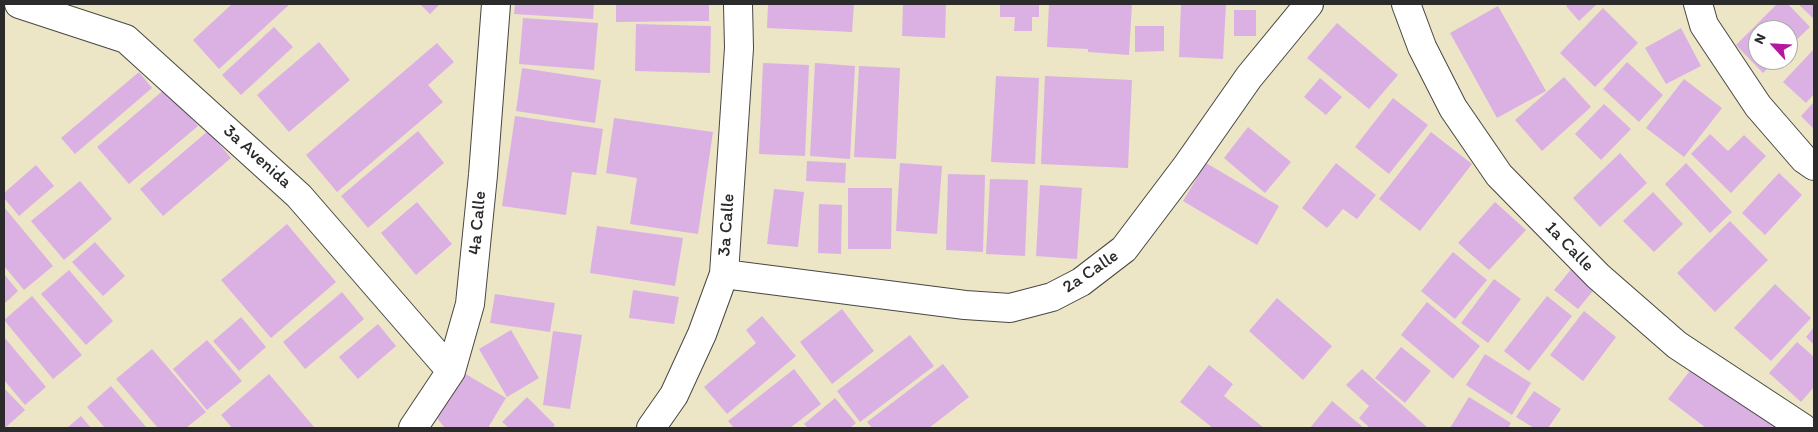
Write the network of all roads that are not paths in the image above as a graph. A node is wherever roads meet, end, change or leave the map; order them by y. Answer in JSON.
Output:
{"nodes":[{"id":1,"x":19,"y":4,"type":"edge"},
{"id":2,"x":496,"y":4,"type":"edge"},
{"id":3,"x":738,"y":4,"type":"edge"},
{"id":4,"x":1309,"y":4,"type":"edge"},
{"id":5,"x":1406,"y":4,"type":"edge"},
{"id":6,"x":1698,"y":4,"type":"edge"},
{"id":7,"x":1814,"y":166,"type":"edge"},
{"id":8,"x":724,"y":274,"type":"junction"},
{"id":9,"x":451,"y":371,"type":"junction"},
{"id":10,"x":413,"y":428,"type":"edge"},
{"id":11,"x":650,"y":428,"type":"edge"},
{"id":12,"x":1803,"y":428,"type":"edge"}],
"edges":[{"from":1,"to":9,"type":"street","name":"3a Avenida"},
{"from":2,"to":9,"type":"street","name":"4a Calle"},
{"from":3,"to":8,"type":"street","name":"3a Calle"},
{"from":4,"to":8,"type":"street","name":"2a Calle"},
{"from":5,"to":12,"type":"street","name":"1a Calle"},
{"from":6,"to":7,"type":"street"},
{"from":8,"to":11,"type":"street","name":"3a Calle"},
{"from":9,"to":10,"type":"street","name":"4a Calle"}]}
